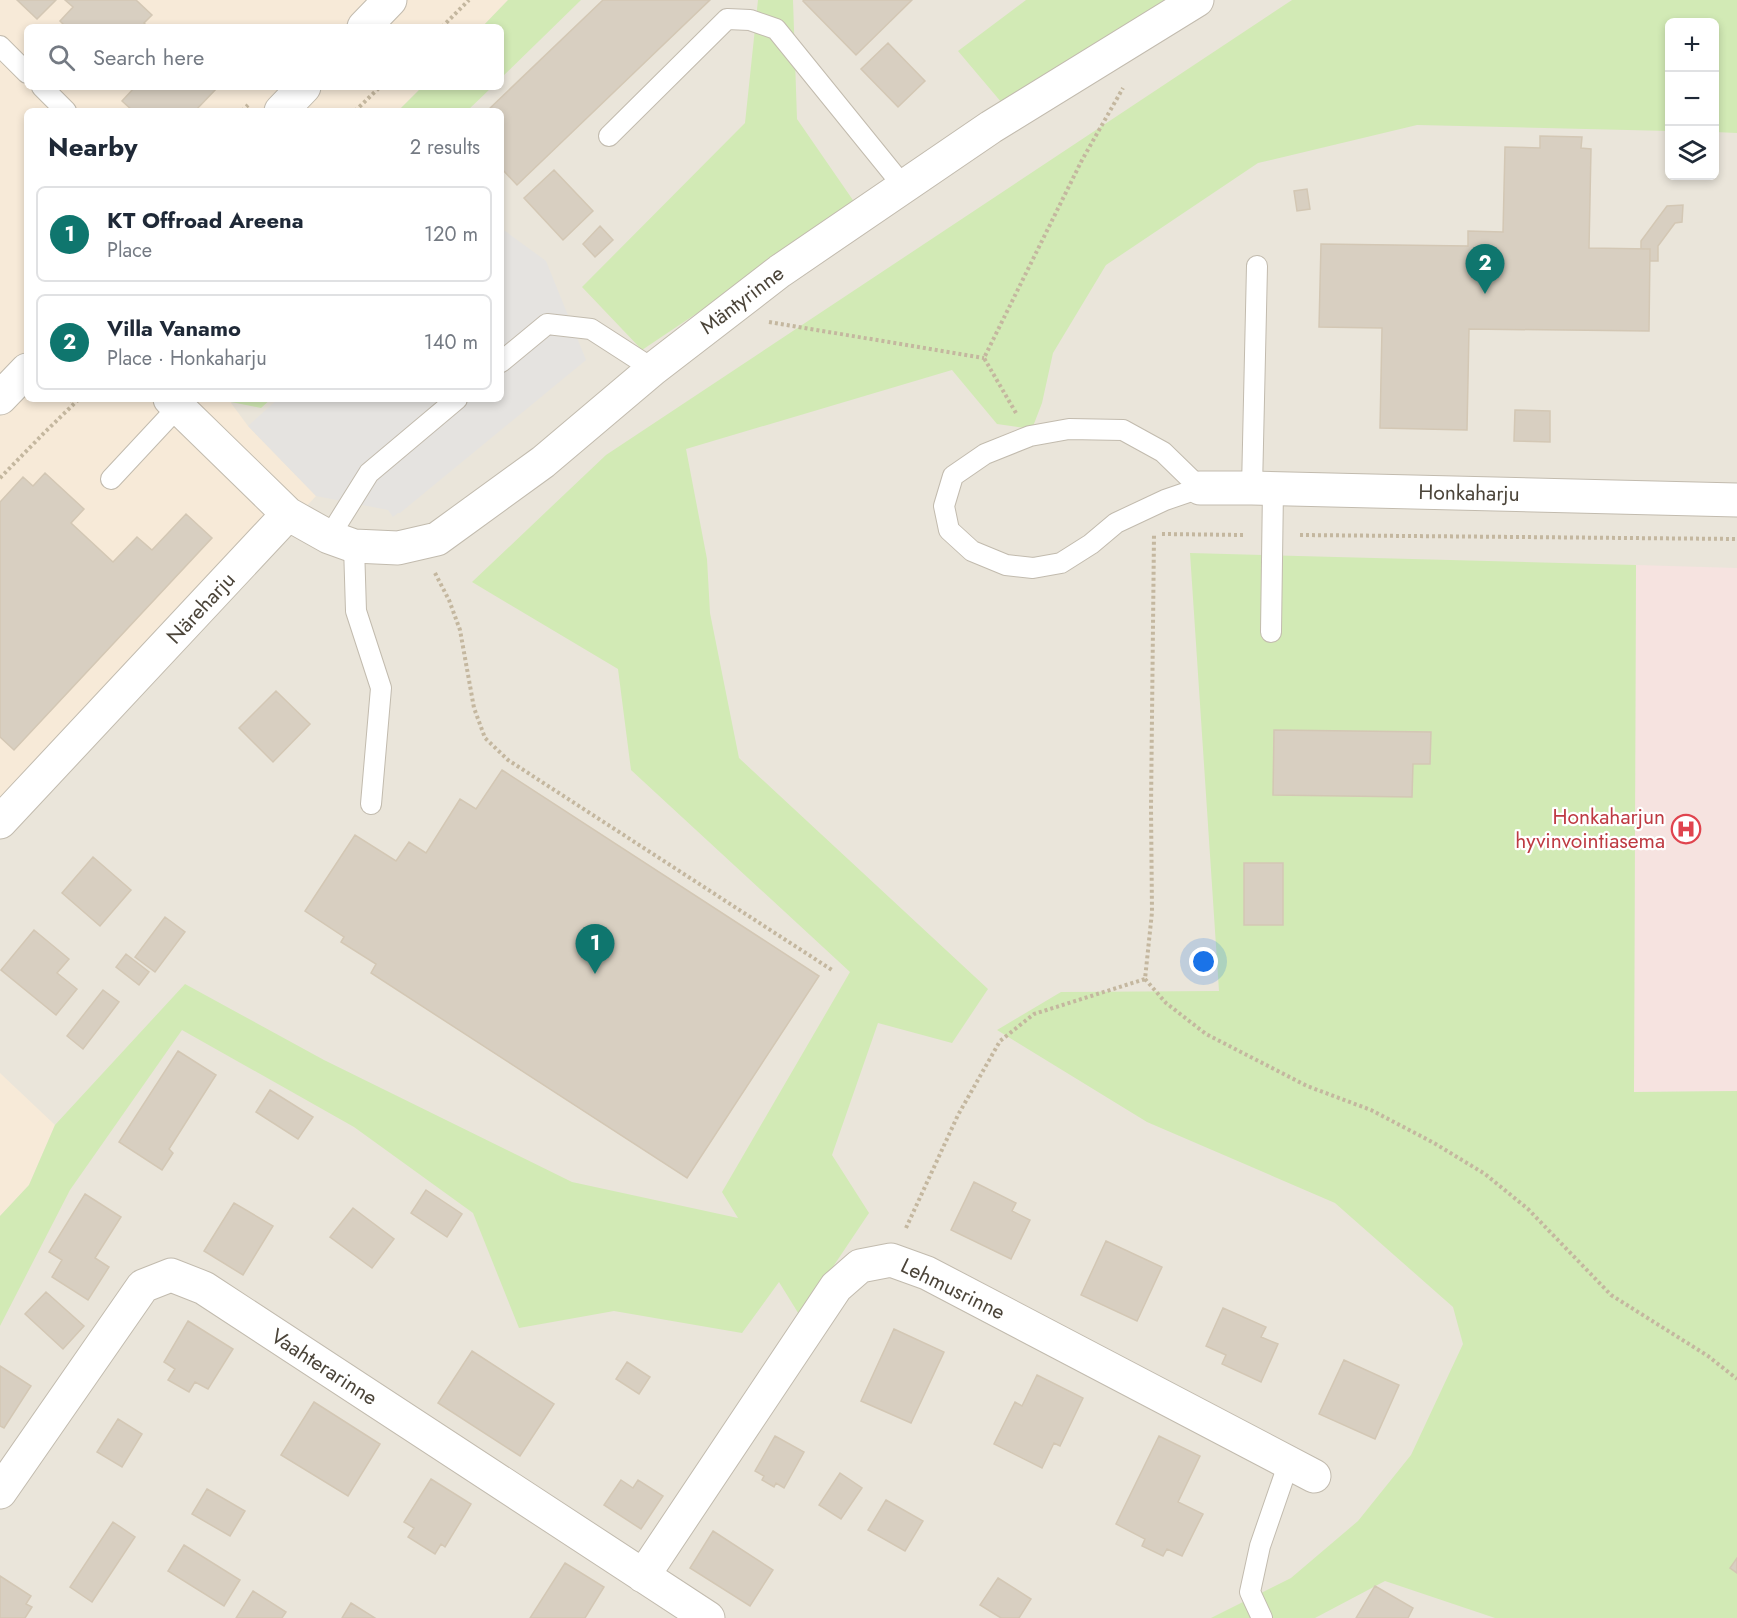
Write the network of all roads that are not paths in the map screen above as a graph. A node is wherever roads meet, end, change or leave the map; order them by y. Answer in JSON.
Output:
{"nodes":[{"id":1,"x":390,"y":0,"type":"edge"},
{"id":2,"x":1197,"y":0,"type":"edge"},
{"id":3,"x":367,"y":24,"type":"edge"},
{"id":4,"x":0,"y":46,"type":"edge"},
{"id":5,"x":24,"y":70,"type":"edge"},
{"id":6,"x":45,"y":90,"type":"edge"},
{"id":7,"x":301,"y":90,"type":"edge"},
{"id":8,"x":63,"y":108,"type":"edge"},
{"id":9,"x":283,"y":108,"type":"edge"},
{"id":10,"x":609,"y":136,"type":"dead end"},
{"id":11,"x":904,"y":187,"type":"junction"},
{"id":12,"x":1257,"y":266,"type":"dead end"},
{"id":13,"x":504,"y":360,"type":"edge"},
{"id":14,"x":653,"y":369,"type":"junction"},
{"id":15,"x":24,"y":373,"type":"edge"},
{"id":16,"x":0,"y":398,"type":"edge"},
{"id":17,"x":453,"y":402,"type":"edge"},
{"id":18,"x":174,"y":403,"type":"edge"},
{"id":19,"x":111,"y":479,"type":"dead end"},
{"id":20,"x":1200,"y":488,"type":"junction"},
{"id":21,"x":1262,"y":488,"type":"junction"},
{"id":22,"x":1737,"y":500,"type":"edge"},
{"id":23,"x":288,"y":514,"type":"junction"},
{"id":24,"x":342,"y":542,"type":"junction"},
{"id":25,"x":1271,"y":632,"type":"dead end"},
{"id":26,"x":371,"y":804,"type":"dead end"},
{"id":27,"x":0,"y":822,"type":"edge"},
{"id":28,"x":1301,"y":1469,"type":"joint"},
{"id":29,"x":0,"y":1492,"type":"edge"},
{"id":30,"x":643,"y":1576,"type":"junction"},
{"id":31,"x":708,"y":1618,"type":"edge"},
{"id":32,"x":1262,"y":1618,"type":"edge"}],
"edges":[{"from":1,"to":3,"type":"street"},
{"from":2,"to":11,"type":"street","name":"Mäntyrinne"},
{"from":4,"to":5,"type":"lane"},
{"from":6,"to":8,"type":"lane"},
{"from":7,"to":9,"type":"street"},
{"from":10,"to":11,"type":"lane"},
{"from":11,"to":14,"type":"street","name":"Mäntyrinne"},
{"from":12,"to":21,"type":"lane"},
{"from":13,"to":14,"type":"lane"},
{"from":14,"to":24,"type":"street","name":"Mäntyrinne"},
{"from":15,"to":16,"type":"street"},
{"from":17,"to":24,"type":"lane"},
{"from":18,"to":19,"type":"lane"},
{"from":18,"to":23,"type":"street"},
{"from":20,"to":20,"type":"lane"},
{"from":20,"to":21,"type":"street","name":"Honkaharju"},
{"from":21,"to":22,"type":"street","name":"Honkaharju"},
{"from":21,"to":25,"type":"lane"},
{"from":23,"to":24,"type":"street","name":"Mäntyrinne"},
{"from":23,"to":27,"type":"street","name":"Näreharju"},
{"from":24,"to":26,"type":"lane"},
{"from":28,"to":30,"type":"street","name":"Lehmusrinne"},
{"from":28,"to":32,"type":"lane"},
{"from":29,"to":30,"type":"street","name":"Vaahterarinne"},
{"from":30,"to":31,"type":"street","name":"Vaahterarinne"}]}
